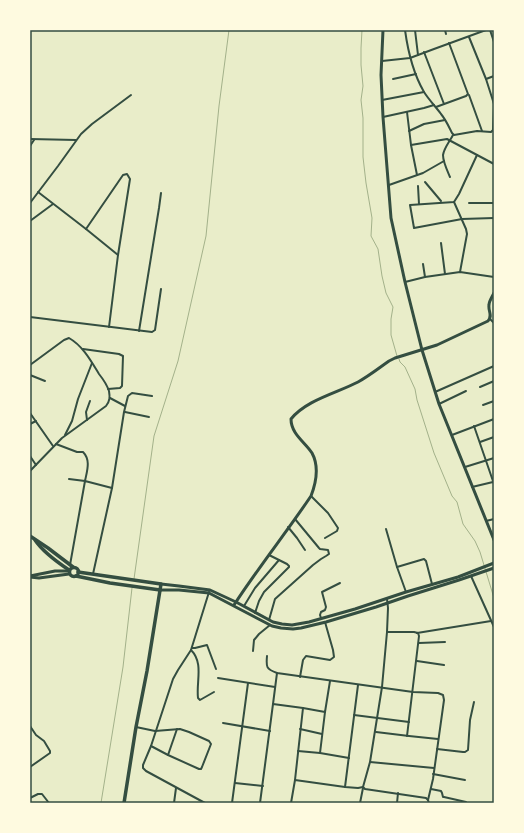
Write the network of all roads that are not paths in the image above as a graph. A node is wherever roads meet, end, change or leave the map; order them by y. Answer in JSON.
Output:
{"nodes":[{"id":1,"x":383,"y":30,"type":"edge"},
{"id":2,"x":405,"y":30,"type":"edge"},
{"id":3,"x":415,"y":30,"type":"edge"},
{"id":4,"x":445,"y":30,"type":"edge"},
{"id":5,"x":486,"y":30,"type":"edge"},
{"id":6,"x":490,"y":30,"type":"edge"},
{"id":7,"x":446,"y":34,"type":"dead end"},
{"id":8,"x":469,"y":37,"type":"junction"},
{"id":9,"x":494,"y":42,"type":"edge"},
{"id":10,"x":449,"y":43,"type":"junction"},
{"id":11,"x":424,"y":52,"type":"junction"},
{"id":12,"x":418,"y":55,"type":"junction"},
{"id":13,"x":410,"y":58,"type":"junction"},
{"id":14,"x":382,"y":61,"type":"junction"},
{"id":15,"x":416,"y":74,"type":"junction"},
{"id":16,"x":494,"y":76,"type":"edge"},
{"id":17,"x":393,"y":79,"type":"dead end"},
{"id":18,"x":486,"y":79,"type":"junction"},
{"id":19,"x":424,"y":92,"type":"junction"},
{"id":20,"x":468,"y":94,"type":"junction"},
{"id":21,"x":131,"y":95,"type":"dead end"},
{"id":22,"x":382,"y":100,"type":"junction"},
{"id":23,"x":444,"y":104,"type":"junction"},
{"id":24,"x":494,"y":104,"type":"edge"},
{"id":25,"x":434,"y":105,"type":"junction"},
{"id":26,"x":436,"y":108,"type":"junction"},
{"id":27,"x":494,"y":108,"type":"edge"},
{"id":28,"x":407,"y":112,"type":"junction"},
{"id":29,"x":383,"y":117,"type":"junction"},
{"id":30,"x":446,"y":120,"type":"junction"},
{"id":31,"x":409,"y":131,"type":"junction"},
{"id":32,"x":482,"y":131,"type":"junction"},
{"id":33,"x":453,"y":135,"type":"junction"},
{"id":34,"x":30,"y":139,"type":"edge"},
{"id":35,"x":34,"y":139,"type":"junction"},
{"id":36,"x":76,"y":140,"type":"junction"},
{"id":37,"x":451,"y":140,"type":"junction"},
{"id":38,"x":411,"y":145,"type":"junction"},
{"id":39,"x":30,"y":146,"type":"edge"},
{"id":40,"x":477,"y":154,"type":"junction"},
{"id":41,"x":444,"y":161,"type":"junction"},
{"id":42,"x":494,"y":164,"type":"edge"},
{"id":43,"x":417,"y":175,"type":"junction"},
{"id":44,"x":450,"y":177,"type":"dead end"},
{"id":45,"x":425,"y":182,"type":"dead end"},
{"id":46,"x":389,"y":185,"type":"junction"},
{"id":47,"x":418,"y":186,"type":"dead end"},
{"id":48,"x":38,"y":192,"type":"junction"},
{"id":49,"x":161,"y":193,"type":"dead end"},
{"id":50,"x":441,"y":202,"type":"junction"},
{"id":51,"x":454,"y":202,"type":"junction"},
{"id":52,"x":30,"y":203,"type":"edge"},
{"id":53,"x":469,"y":203,"type":"dead end"},
{"id":54,"x":494,"y":203,"type":"edge"},
{"id":55,"x":53,"y":204,"type":"junction"},
{"id":56,"x":419,"y":204,"type":"junction"},
{"id":57,"x":494,"y":218,"type":"edge"},
{"id":58,"x":462,"y":219,"type":"junction"},
{"id":59,"x":30,"y":221,"type":"edge"},
{"id":60,"x":86,"y":229,"type":"junction"},
{"id":61,"x":441,"y":243,"type":"dead end"},
{"id":62,"x":118,"y":254,"type":"junction"},
{"id":63,"x":423,"y":264,"type":"dead end"},
{"id":64,"x":460,"y":272,"type":"junction"},
{"id":65,"x":445,"y":274,"type":"junction"},
{"id":66,"x":425,"y":277,"type":"junction"},
{"id":67,"x":494,"y":277,"type":"edge"},
{"id":68,"x":405,"y":282,"type":"junction"},
{"id":69,"x":162,"y":289,"type":"dead end"},
{"id":70,"x":494,"y":293,"type":"edge"},
{"id":71,"x":30,"y":317,"type":"edge"},
{"id":72,"x":490,"y":319,"type":"junction"},
{"id":73,"x":494,"y":323,"type":"edge"},
{"id":74,"x":109,"y":327,"type":"junction"},
{"id":75,"x":139,"y":331,"type":"junction"},
{"id":76,"x":83,"y":349,"type":"junction"},
{"id":77,"x":422,"y":350,"type":"junction"},
{"id":78,"x":92,"y":363,"type":"junction"},
{"id":79,"x":30,"y":365,"type":"edge"},
{"id":80,"x":494,"y":366,"type":"edge"},
{"id":81,"x":30,"y":375,"type":"edge"},
{"id":82,"x":45,"y":381,"type":"dead end"},
{"id":83,"x":494,"y":381,"type":"edge"},
{"id":84,"x":480,"y":387,"type":"dead end"},
{"id":85,"x":108,"y":389,"type":"junction"},
{"id":86,"x":466,"y":391,"type":"dead end"},
{"id":87,"x":435,"y":392,"type":"junction"},
{"id":88,"x":152,"y":396,"type":"dead end"},
{"id":89,"x":110,"y":398,"type":"junction"},
{"id":90,"x":90,"y":401,"type":"dead end"},
{"id":91,"x":494,"y":401,"type":"edge"},
{"id":92,"x":439,"y":404,"type":"junction"},
{"id":93,"x":483,"y":405,"type":"dead end"},
{"id":94,"x":125,"y":406,"type":"junction"},
{"id":95,"x":124,"y":412,"type":"junction"},
{"id":96,"x":30,"y":413,"type":"edge"},
{"id":97,"x":149,"y":417,"type":"dead end"},
{"id":98,"x":494,"y":419,"type":"edge"},
{"id":99,"x":87,"y":420,"type":"junction"},
{"id":100,"x":36,"y":421,"type":"junction"},
{"id":101,"x":30,"y":424,"type":"edge"},
{"id":102,"x":474,"y":426,"type":"junction"},
{"id":103,"x":65,"y":436,"type":"junction"},
{"id":104,"x":451,"y":436,"type":"junction"},
{"id":105,"x":494,"y":437,"type":"edge"},
{"id":106,"x":480,"y":442,"type":"junction"},
{"id":107,"x":56,"y":444,"type":"junction"},
{"id":108,"x":53,"y":447,"type":"junction"},
{"id":109,"x":30,"y":456,"type":"edge"},
{"id":110,"x":494,"y":458,"type":"edge"},
{"id":111,"x":486,"y":460,"type":"junction"},
{"id":112,"x":36,"y":465,"type":"junction"},
{"id":113,"x":464,"y":468,"type":"junction"},
{"id":114,"x":30,"y":471,"type":"edge"},
{"id":115,"x":69,"y":479,"type":"dead end"},
{"id":116,"x":85,"y":482,"type":"junction"},
{"id":117,"x":494,"y":482,"type":"edge"},
{"id":118,"x":472,"y":487,"type":"junction"},
{"id":119,"x":112,"y":488,"type":"junction"},
{"id":120,"x":311,"y":496,"type":"junction"},
{"id":121,"x":295,"y":519,"type":"junction"},
{"id":122,"x":494,"y":519,"type":"edge"},
{"id":123,"x":486,"y":521,"type":"junction"},
{"id":124,"x":288,"y":528,"type":"junction"},
{"id":125,"x":386,"y":529,"type":"dead end"},
{"id":126,"x":30,"y":536,"type":"edge"},
{"id":127,"x":325,"y":538,"type":"dead end"},
{"id":128,"x":494,"y":540,"type":"edge"},
{"id":129,"x":305,"y":550,"type":"dead end"},
{"id":130,"x":268,"y":554,"type":"junction"},
{"id":131,"x":279,"y":560,"type":"junction"},
{"id":132,"x":494,"y":565,"type":"edge"},
{"id":133,"x":397,"y":567,"type":"junction"},
{"id":134,"x":70,"y":569,"type":"junction"},
{"id":135,"x":480,"y":571,"type":"junction"},
{"id":136,"x":77,"y":574,"type":"junction"},
{"id":137,"x":94,"y":574,"type":"junction"},
{"id":138,"x":471,"y":576,"type":"junction"},
{"id":139,"x":30,"y":578,"type":"edge"},
{"id":140,"x":340,"y":583,"type":"dead end"},
{"id":141,"x":161,"y":584,"type":"junction"},
{"id":142,"x":432,"y":585,"type":"junction"},
{"id":143,"x":160,"y":590,"type":"junction"},
{"id":144,"x":210,"y":591,"type":"junction"},
{"id":145,"x":406,"y":592,"type":"junction"},
{"id":146,"x":387,"y":601,"type":"junction"},
{"id":147,"x":235,"y":604,"type":"junction"},
{"id":148,"x":244,"y":606,"type":"junction"},
{"id":149,"x":255,"y":613,"type":"junction"},
{"id":150,"x":322,"y":619,"type":"junction"},
{"id":151,"x":269,"y":620,"type":"junction"},
{"id":152,"x":491,"y":621,"type":"junction"},
{"id":153,"x":325,"y":622,"type":"junction"},
{"id":154,"x":270,"y":625,"type":"junction"},
{"id":155,"x":494,"y":627,"type":"edge"},
{"id":156,"x":387,"y":632,"type":"junction"},
{"id":157,"x":416,"y":633,"type":"junction"},
{"id":158,"x":445,"y":642,"type":"dead end"},
{"id":159,"x":419,"y":643,"type":"junction"},
{"id":160,"x":192,"y":649,"type":"junction"},
{"id":161,"x":253,"y":651,"type":"dead end"},
{"id":162,"x":267,"y":656,"type":"dead end"},
{"id":163,"x":417,"y":661,"type":"junction"},
{"id":164,"x":444,"y":665,"type":"dead end"},
{"id":165,"x":216,"y":669,"type":"dead end"},
{"id":166,"x":277,"y":673,"type":"junction"},
{"id":167,"x":300,"y":677,"type":"junction"},
{"id":168,"x":218,"y":678,"type":"dead end"},
{"id":169,"x":330,"y":681,"type":"junction"},
{"id":170,"x":248,"y":683,"type":"junction"},
{"id":171,"x":358,"y":684,"type":"junction"},
{"id":172,"x":275,"y":687,"type":"junction"},
{"id":173,"x":382,"y":687,"type":"junction"},
{"id":174,"x":214,"y":692,"type":"dead end"},
{"id":175,"x":413,"y":692,"type":"junction"},
{"id":176,"x":474,"y":702,"type":"dead end"},
{"id":177,"x":273,"y":704,"type":"junction"},
{"id":178,"x":303,"y":708,"type":"junction"},
{"id":179,"x":325,"y":712,"type":"junction"},
{"id":180,"x":354,"y":715,"type":"junction"},
{"id":181,"x":378,"y":718,"type":"junction"},
{"id":182,"x":409,"y":722,"type":"junction"},
{"id":183,"x":223,"y":723,"type":"dead end"},
{"id":184,"x":30,"y":726,"type":"edge"},
{"id":185,"x":242,"y":726,"type":"junction"},
{"id":186,"x":136,"y":727,"type":"junction"},
{"id":187,"x":177,"y":729,"type":"junction"},
{"id":188,"x":300,"y":729,"type":"junction"},
{"id":189,"x":155,"y":731,"type":"junction"},
{"id":190,"x":270,"y":731,"type":"junction"},
{"id":191,"x":375,"y":732,"type":"junction"},
{"id":192,"x":322,"y":734,"type":"junction"},
{"id":193,"x":407,"y":736,"type":"junction"},
{"id":194,"x":438,"y":739,"type":"junction"},
{"id":195,"x":151,"y":746,"type":"junction"},
{"id":196,"x":437,"y":748,"type":"junction"},
{"id":197,"x":298,"y":751,"type":"junction"},
{"id":198,"x":320,"y":753,"type":"junction"},
{"id":199,"x":168,"y":755,"type":"junction"},
{"id":200,"x":349,"y":758,"type":"junction"},
{"id":201,"x":370,"y":762,"type":"junction"},
{"id":202,"x":30,"y":767,"type":"edge"},
{"id":203,"x":434,"y":768,"type":"junction"},
{"id":204,"x":433,"y":774,"type":"junction"},
{"id":205,"x":295,"y":780,"type":"junction"},
{"id":206,"x":465,"y":780,"type":"dead end"},
{"id":207,"x":235,"y":783,"type":"junction"},
{"id":208,"x":263,"y":786,"type":"junction"},
{"id":209,"x":346,"y":787,"type":"junction"},
{"id":210,"x":176,"y":788,"type":"junction"},
{"id":211,"x":363,"y":788,"type":"junction"},
{"id":212,"x":431,"y":789,"type":"junction"},
{"id":213,"x":398,"y":793,"type":"junction"},
{"id":214,"x":30,"y":798,"type":"edge"},
{"id":215,"x":428,"y":800,"type":"junction"},
{"id":216,"x":466,"y":802,"type":"dead end"},
{"id":217,"x":49,"y":803,"type":"edge"},
{"id":218,"x":124,"y":803,"type":"edge"},
{"id":219,"x":174,"y":803,"type":"edge"},
{"id":220,"x":205,"y":803,"type":"edge"},
{"id":221,"x":232,"y":803,"type":"edge"},
{"id":222,"x":260,"y":803,"type":"edge"},
{"id":223,"x":291,"y":803,"type":"edge"},
{"id":224,"x":360,"y":803,"type":"edge"},
{"id":225,"x":397,"y":803,"type":"edge"},
{"id":226,"x":429,"y":803,"type":"edge"}],
"edges":[{"from":1,"to":14,"type":"main road"},
{"from":2,"to":13,"type":"street"},
{"from":3,"to":12,"type":"street"},
{"from":4,"to":7,"type":"street"},
{"from":5,"to":8,"type":"street"},
{"from":6,"to":9,"type":"street"},
{"from":8,"to":10,"type":"street"},
{"from":8,"to":18,"type":"street"},
{"from":10,"to":11,"type":"street"},
{"from":10,"to":20,"type":"street"},
{"from":11,"to":12,"type":"street"},
{"from":11,"to":23,"type":"street"},
{"from":12,"to":13,"type":"street"},
{"from":13,"to":14,"type":"street"},
{"from":13,"to":15,"type":"street"},
{"from":14,"to":22,"type":"main road"},
{"from":15,"to":17,"type":"street"},
{"from":15,"to":19,"type":"street"},
{"from":16,"to":18,"type":"street"},
{"from":18,"to":24,"type":"street"},
{"from":19,"to":22,"type":"street"},
{"from":19,"to":25,"type":"street"},
{"from":20,"to":23,"type":"street"},
{"from":20,"to":32,"type":"street"},
{"from":21,"to":36,"type":"street"},
{"from":22,"to":29,"type":"main road"},
{"from":23,"to":26,"type":"street"},
{"from":25,"to":26,"type":"street"},
{"from":25,"to":28,"type":"street"},
{"from":26,"to":30,"type":"street"},
{"from":27,"to":32,"type":"street"},
{"from":28,"to":29,"type":"street"},
{"from":28,"to":31,"type":"street"},
{"from":29,"to":46,"type":"main road"},
{"from":30,"to":31,"type":"street"},
{"from":30,"to":33,"type":"street"},
{"from":31,"to":38,"type":"street"},
{"from":32,"to":33,"type":"street"},
{"from":33,"to":37,"type":"street"},
{"from":34,"to":35,"type":"street"},
{"from":35,"to":36,"type":"street"},
{"from":35,"to":39,"type":"street"},
{"from":36,"to":48,"type":"street"},
{"from":37,"to":38,"type":"street"},
{"from":37,"to":40,"type":"street"},
{"from":37,"to":41,"type":"street"},
{"from":38,"to":43,"type":"street"},
{"from":40,"to":42,"type":"street"},
{"from":40,"to":51,"type":"street"},
{"from":41,"to":43,"type":"street"},
{"from":41,"to":44,"type":"street"},
{"from":43,"to":46,"type":"street"},
{"from":45,"to":50,"type":"street"},
{"from":46,"to":68,"type":"main road"},
{"from":47,"to":56,"type":"street"},
{"from":48,"to":52,"type":"street"},
{"from":48,"to":55,"type":"street"},
{"from":49,"to":75,"type":"street"},
{"from":50,"to":51,"type":"street"},
{"from":50,"to":56,"type":"street"},
{"from":51,"to":58,"type":"street"},
{"from":53,"to":54,"type":"street"},
{"from":55,"to":59,"type":"street"},
{"from":55,"to":60,"type":"street"},
{"from":56,"to":58,"type":"street"},
{"from":57,"to":58,"type":"street"},
{"from":58,"to":64,"type":"street"},
{"from":60,"to":62,"type":"street"},
{"from":60,"to":62,"type":"street"},
{"from":61,"to":65,"type":"street"},
{"from":62,"to":74,"type":"street"},
{"from":63,"to":66,"type":"street"},
{"from":64,"to":65,"type":"street"},
{"from":64,"to":67,"type":"street"},
{"from":65,"to":66,"type":"street"},
{"from":66,"to":68,"type":"street"},
{"from":68,"to":77,"type":"main road"},
{"from":69,"to":75,"type":"street"},
{"from":70,"to":72,"type":"main road"},
{"from":71,"to":74,"type":"street"},
{"from":72,"to":73,"type":"street"},
{"from":72,"to":77,"type":"main road"},
{"from":74,"to":75,"type":"street"},
{"from":76,"to":78,"type":"street"},
{"from":76,"to":79,"type":"street"},
{"from":76,"to":85,"type":"street"},
{"from":77,"to":87,"type":"main road"},
{"from":77,"to":120,"type":"main road"},
{"from":78,"to":85,"type":"street"},
{"from":78,"to":103,"type":"street"},
{"from":80,"to":87,"type":"street"},
{"from":81,"to":82,"type":"street"},
{"from":83,"to":84,"type":"street"},
{"from":85,"to":89,"type":"street"},
{"from":86,"to":92,"type":"street"},
{"from":87,"to":92,"type":"main road"},
{"from":88,"to":94,"type":"street"},
{"from":89,"to":94,"type":"street"},
{"from":89,"to":99,"type":"street"},
{"from":90,"to":99,"type":"street"},
{"from":91,"to":93,"type":"street"},
{"from":92,"to":104,"type":"main road"},
{"from":94,"to":95,"type":"street"},
{"from":95,"to":97,"type":"street"},
{"from":95,"to":119,"type":"street"},
{"from":96,"to":100,"type":"street"},
{"from":98,"to":102,"type":"street"},
{"from":99,"to":103,"type":"street"},
{"from":100,"to":101,"type":"street"},
{"from":100,"to":108,"type":"street"},
{"from":102,"to":104,"type":"street"},
{"from":102,"to":106,"type":"street"},
{"from":103,"to":107,"type":"street"},
{"from":104,"to":113,"type":"main road"},
{"from":105,"to":106,"type":"street"},
{"from":106,"to":111,"type":"street"},
{"from":107,"to":108,"type":"street"},
{"from":107,"to":116,"type":"street"},
{"from":108,"to":112,"type":"street"},
{"from":109,"to":112,"type":"street"},
{"from":110,"to":111,"type":"street"},
{"from":111,"to":113,"type":"street"},
{"from":111,"to":117,"type":"street"},
{"from":112,"to":114,"type":"street"},
{"from":113,"to":118,"type":"main road"},
{"from":115,"to":116,"type":"street"},
{"from":116,"to":119,"type":"street"},
{"from":116,"to":134,"type":"street"},
{"from":117,"to":118,"type":"street"},
{"from":118,"to":123,"type":"main road"},
{"from":119,"to":137,"type":"street"},
{"from":120,"to":121,"type":"main road"},
{"from":120,"to":127,"type":"street"},
{"from":121,"to":124,"type":"main road"},
{"from":121,"to":151,"type":"street"},
{"from":122,"to":123,"type":"street"},
{"from":123,"to":128,"type":"main road"},
{"from":124,"to":129,"type":"street"},
{"from":124,"to":130,"type":"main road"},
{"from":125,"to":133,"type":"street"},
{"from":126,"to":134,"type":"main road"},
{"from":130,"to":131,"type":"street"},
{"from":130,"to":147,"type":"main road"},
{"from":131,"to":148,"type":"street"},
{"from":131,"to":149,"type":"street"},
{"from":132,"to":135,"type":"main road"},
{"from":133,"to":142,"type":"street"},
{"from":133,"to":145,"type":"street"},
{"from":134,"to":136,"type":"main road"},
{"from":134,"to":136,"type":"main road"},
{"from":134,"to":139,"type":"main road"},
{"from":134,"to":139,"type":"main road"},
{"from":135,"to":138,"type":"main road"},
{"from":135,"to":142,"type":"main road"},
{"from":136,"to":137,"type":"main road"},
{"from":136,"to":143,"type":"main road"},
{"from":137,"to":141,"type":"main road"},
{"from":138,"to":146,"type":"main road"},
{"from":138,"to":152,"type":"street"},
{"from":140,"to":150,"type":"street"},
{"from":141,"to":143,"type":"main road"},
{"from":141,"to":144,"type":"main road"},
{"from":142,"to":145,"type":"main road"},
{"from":143,"to":144,"type":"main road"},
{"from":143,"to":186,"type":"main road"},
{"from":144,"to":147,"type":"main road"},
{"from":144,"to":160,"type":"street"},
{"from":145,"to":146,"type":"main road"},
{"from":146,"to":150,"type":"main road"},
{"from":146,"to":153,"type":"main road"},
{"from":146,"to":156,"type":"street"},
{"from":147,"to":148,"type":"main road"},
{"from":147,"to":154,"type":"main road"},
{"from":148,"to":149,"type":"main road"},
{"from":149,"to":151,"type":"main road"},
{"from":150,"to":151,"type":"main road"},
{"from":152,"to":155,"type":"street"},
{"from":152,"to":157,"type":"street"},
{"from":153,"to":154,"type":"main road"},
{"from":153,"to":167,"type":"street"},
{"from":154,"to":161,"type":"street"},
{"from":156,"to":157,"type":"street"},
{"from":156,"to":173,"type":"street"},
{"from":157,"to":159,"type":"street"},
{"from":158,"to":159,"type":"street"},
{"from":159,"to":163,"type":"street"},
{"from":160,"to":165,"type":"street"},
{"from":160,"to":174,"type":"street"},
{"from":160,"to":189,"type":"street"},
{"from":162,"to":166,"type":"street"},
{"from":163,"to":164,"type":"street"},
{"from":163,"to":175,"type":"street"},
{"from":166,"to":167,"type":"street"},
{"from":166,"to":172,"type":"street"},
{"from":167,"to":169,"type":"street"},
{"from":168,"to":170,"type":"street"},
{"from":169,"to":171,"type":"street"},
{"from":169,"to":179,"type":"street"},
{"from":170,"to":172,"type":"street"},
{"from":170,"to":185,"type":"street"},
{"from":171,"to":173,"type":"street"},
{"from":171,"to":180,"type":"street"},
{"from":172,"to":177,"type":"street"},
{"from":173,"to":175,"type":"street"},
{"from":173,"to":181,"type":"street"},
{"from":175,"to":182,"type":"street"},
{"from":175,"to":194,"type":"street"},
{"from":176,"to":196,"type":"street"},
{"from":177,"to":178,"type":"street"},
{"from":177,"to":190,"type":"street"},
{"from":178,"to":179,"type":"street"},
{"from":178,"to":188,"type":"street"},
{"from":179,"to":192,"type":"street"},
{"from":180,"to":181,"type":"street"},
{"from":180,"to":200,"type":"street"},
{"from":181,"to":182,"type":"street"},
{"from":181,"to":191,"type":"street"},
{"from":182,"to":193,"type":"street"},
{"from":183,"to":185,"type":"street"},
{"from":184,"to":202,"type":"street"},
{"from":185,"to":190,"type":"street"},
{"from":185,"to":207,"type":"street"},
{"from":186,"to":189,"type":"street"},
{"from":186,"to":218,"type":"main road"},
{"from":187,"to":189,"type":"street"},
{"from":187,"to":199,"type":"street"},
{"from":187,"to":199,"type":"street"},
{"from":188,"to":192,"type":"street"},
{"from":188,"to":197,"type":"street"},
{"from":189,"to":195,"type":"street"},
{"from":190,"to":208,"type":"street"},
{"from":191,"to":193,"type":"street"},
{"from":191,"to":201,"type":"street"},
{"from":192,"to":198,"type":"street"},
{"from":193,"to":194,"type":"street"},
{"from":194,"to":196,"type":"street"},
{"from":195,"to":199,"type":"street"},
{"from":195,"to":210,"type":"street"},
{"from":196,"to":203,"type":"street"},
{"from":197,"to":198,"type":"street"},
{"from":197,"to":205,"type":"street"},
{"from":198,"to":200,"type":"street"},
{"from":200,"to":209,"type":"street"},
{"from":201,"to":203,"type":"street"},
{"from":201,"to":211,"type":"street"},
{"from":203,"to":204,"type":"street"},
{"from":204,"to":206,"type":"street"},
{"from":204,"to":212,"type":"street"},
{"from":205,"to":209,"type":"street"},
{"from":205,"to":223,"type":"street"},
{"from":207,"to":208,"type":"street"},
{"from":207,"to":221,"type":"street"},
{"from":208,"to":222,"type":"street"},
{"from":209,"to":211,"type":"street"},
{"from":210,"to":219,"type":"street"},
{"from":210,"to":220,"type":"street"},
{"from":211,"to":213,"type":"street"},
{"from":211,"to":224,"type":"street"},
{"from":212,"to":215,"type":"street"},
{"from":212,"to":216,"type":"street"},
{"from":213,"to":215,"type":"street"},
{"from":213,"to":225,"type":"street"},
{"from":214,"to":217,"type":"street"},
{"from":215,"to":226,"type":"street"}]}
